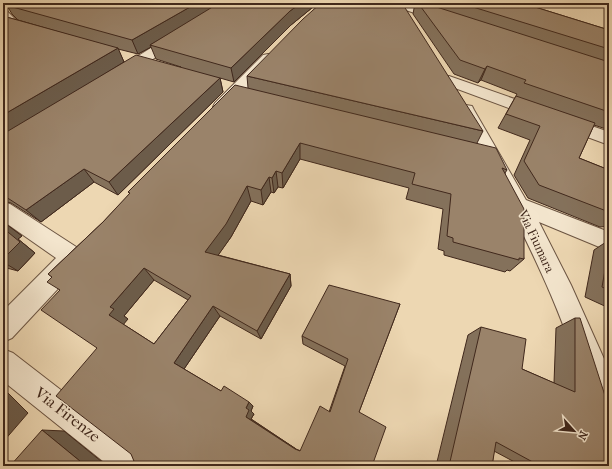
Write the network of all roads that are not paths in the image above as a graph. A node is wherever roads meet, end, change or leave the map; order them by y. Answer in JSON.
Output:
{"nodes":[{"id":1,"x":398,"y":3,"type":"edge"},
{"id":2,"x":5,"y":11,"type":"edge"},
{"id":3,"x":458,"y":23,"type":"edge"},
{"id":4,"x":190,"y":30,"type":"edge"},
{"id":5,"x":416,"y":31,"type":"edge"},
{"id":6,"x":42,"y":33,"type":"edge"},
{"id":7,"x":281,"y":46,"type":"edge"},
{"id":8,"x":124,"y":57,"type":"dead end"},
{"id":9,"x":139,"y":61,"type":"junction"},
{"id":10,"x":436,"y":62,"type":"edge"},
{"id":11,"x":154,"y":66,"type":"edge"},
{"id":12,"x":449,"y":81,"type":"junction"},
{"id":13,"x":106,"y":82,"type":"edge"},
{"id":14,"x":207,"y":121,"type":"edge"},
{"id":15,"x":609,"y":139,"type":"edge"},
{"id":16,"x":471,"y":151,"type":"edge"},
{"id":17,"x":494,"y":157,"type":"junction"},
{"id":18,"x":521,"y":206,"type":"junction"},
{"id":19,"x":3,"y":210,"type":"edge"},
{"id":20,"x":609,"y":242,"type":"edge"},
{"id":21,"x":3,"y":329,"type":"edge"},
{"id":22,"x":3,"y":363,"type":"edge"},
{"id":23,"x":609,"y":407,"type":"edge"},
{"id":24,"x":134,"y":466,"type":"edge"}],
"edges":[{"from":1,"to":3,"type":"street"},
{"from":1,"to":5,"type":"street"},
{"from":2,"to":6,"type":"street"},
{"from":4,"to":9,"type":"street"},
{"from":7,"to":14,"type":"street"},
{"from":8,"to":9,"type":"street"},
{"from":9,"to":11,"type":"street"},
{"from":9,"to":13,"type":"street"},
{"from":10,"to":12,"type":"street","name":"Via Fiumara"},
{"from":12,"to":15,"type":"street"},
{"from":12,"to":17,"type":"street","name":"Via Fiumara"},
{"from":16,"to":17,"type":"street"},
{"from":17,"to":18,"type":"street","name":"Via Fiumara"},
{"from":18,"to":20,"type":"street"},
{"from":18,"to":23,"type":"street","name":"Via Fiumara"},
{"from":19,"to":21,"type":"street"},
{"from":22,"to":24,"type":"street","name":"Via Firenze"}]}
